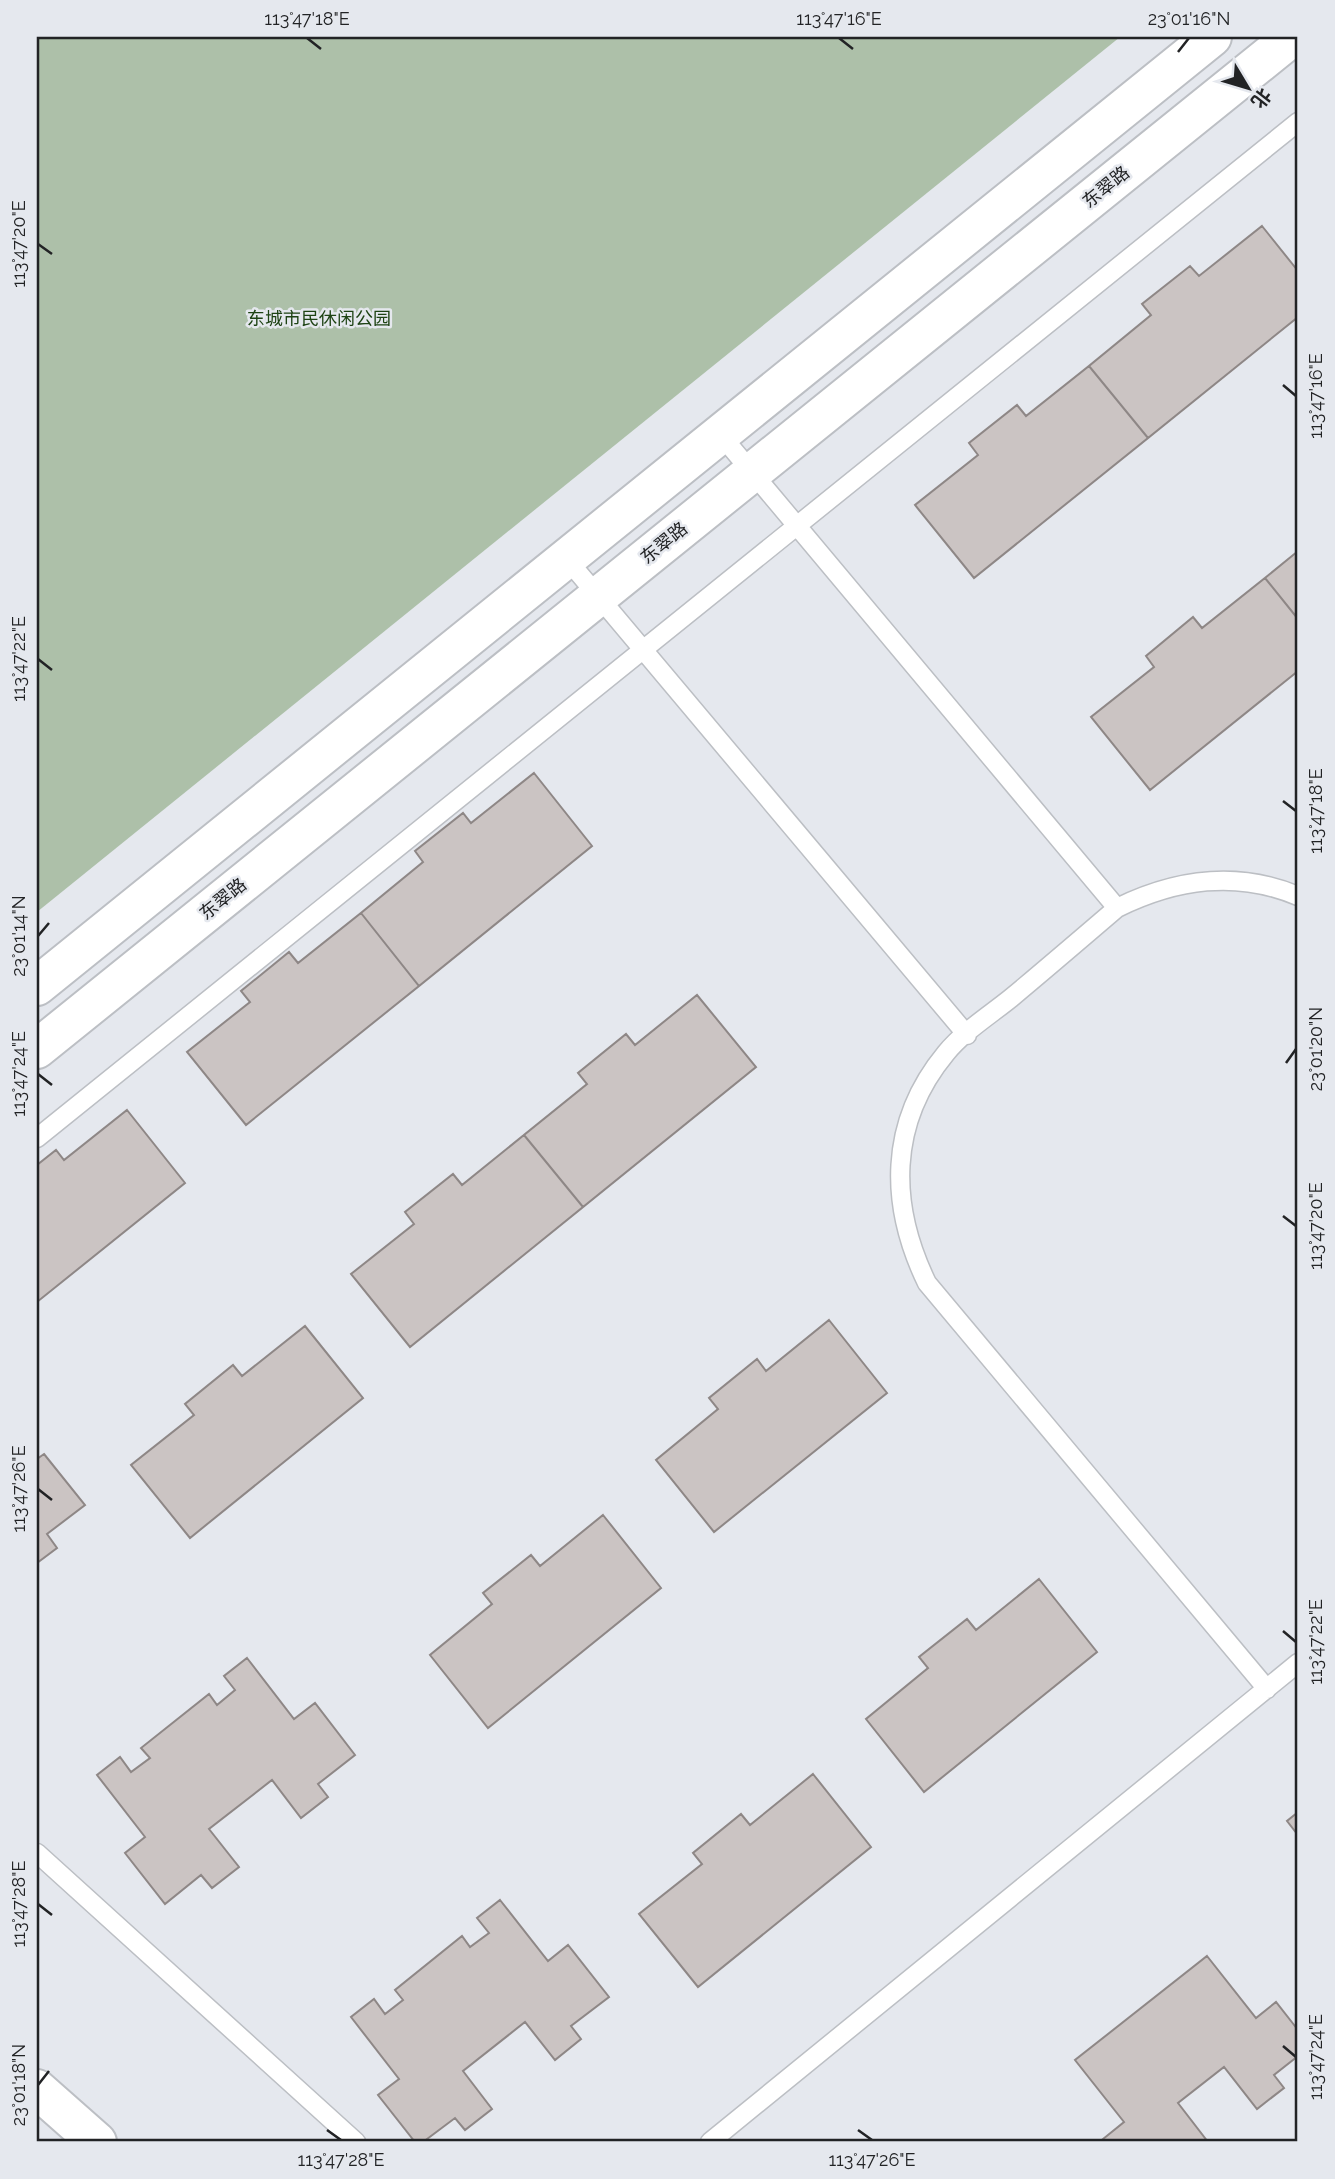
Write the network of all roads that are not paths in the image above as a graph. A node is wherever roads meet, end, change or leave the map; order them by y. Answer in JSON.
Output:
{"nodes":[{"id":1,"x":1212,"y":37,"type":"edge"},
{"id":2,"x":1292,"y":37,"type":"edge"},
{"id":3,"x":1298,"y":122,"type":"edge"},
{"id":4,"x":720,"y":434,"type":"junction"},
{"id":5,"x":752,"y":473,"type":"junction"},
{"id":6,"x":797,"y":526,"type":"junction"},
{"id":7,"x":566,"y":558,"type":"junction"},
{"id":8,"x":598,"y":596,"type":"junction"},
{"id":9,"x":643,"y":649,"type":"junction"},
{"id":10,"x":1298,"y":896,"type":"edge"},
{"id":11,"x":1117,"y":908,"type":"junction"},
{"id":12,"x":37,"y":986,"type":"edge"},
{"id":13,"x":967,"y":1035,"type":"junction"},
{"id":14,"x":37,"y":1049,"type":"edge"},
{"id":15,"x":37,"y":1138,"type":"edge"},
{"id":16,"x":1298,"y":1663,"type":"edge"},
{"id":17,"x":1267,"y":1689,"type":"junction"},
{"id":18,"x":37,"y":1853,"type":"edge"},
{"id":19,"x":37,"y":2089,"type":"edge"},
{"id":20,"x":97,"y":2142,"type":"edge"},
{"id":21,"x":356,"y":2142,"type":"edge"},
{"id":22,"x":710,"y":2142,"type":"edge"}],
"edges":[{"from":1,"to":4,"type":"street"},
{"from":2,"to":5,"type":"street","name":"东翠路"},
{"from":3,"to":6,"type":"lane"},
{"from":4,"to":5,"type":"lane"},
{"from":4,"to":7,"type":"street"},
{"from":5,"to":6,"type":"lane"},
{"from":5,"to":8,"type":"street","name":"东翠路"},
{"from":6,"to":9,"type":"lane"},
{"from":6,"to":11,"type":"lane"},
{"from":7,"to":8,"type":"lane"},
{"from":7,"to":12,"type":"street"},
{"from":8,"to":9,"type":"lane"},
{"from":8,"to":14,"type":"street","name":"东翠路"},
{"from":9,"to":13,"type":"lane"},
{"from":9,"to":15,"type":"lane"},
{"from":10,"to":11,"type":"lane"},
{"from":11,"to":13,"type":"lane"},
{"from":13,"to":17,"type":"lane"},
{"from":16,"to":17,"type":"lane"},
{"from":17,"to":22,"type":"lane"},
{"from":18,"to":21,"type":"lane"},
{"from":19,"to":20,"type":"street"}]}
